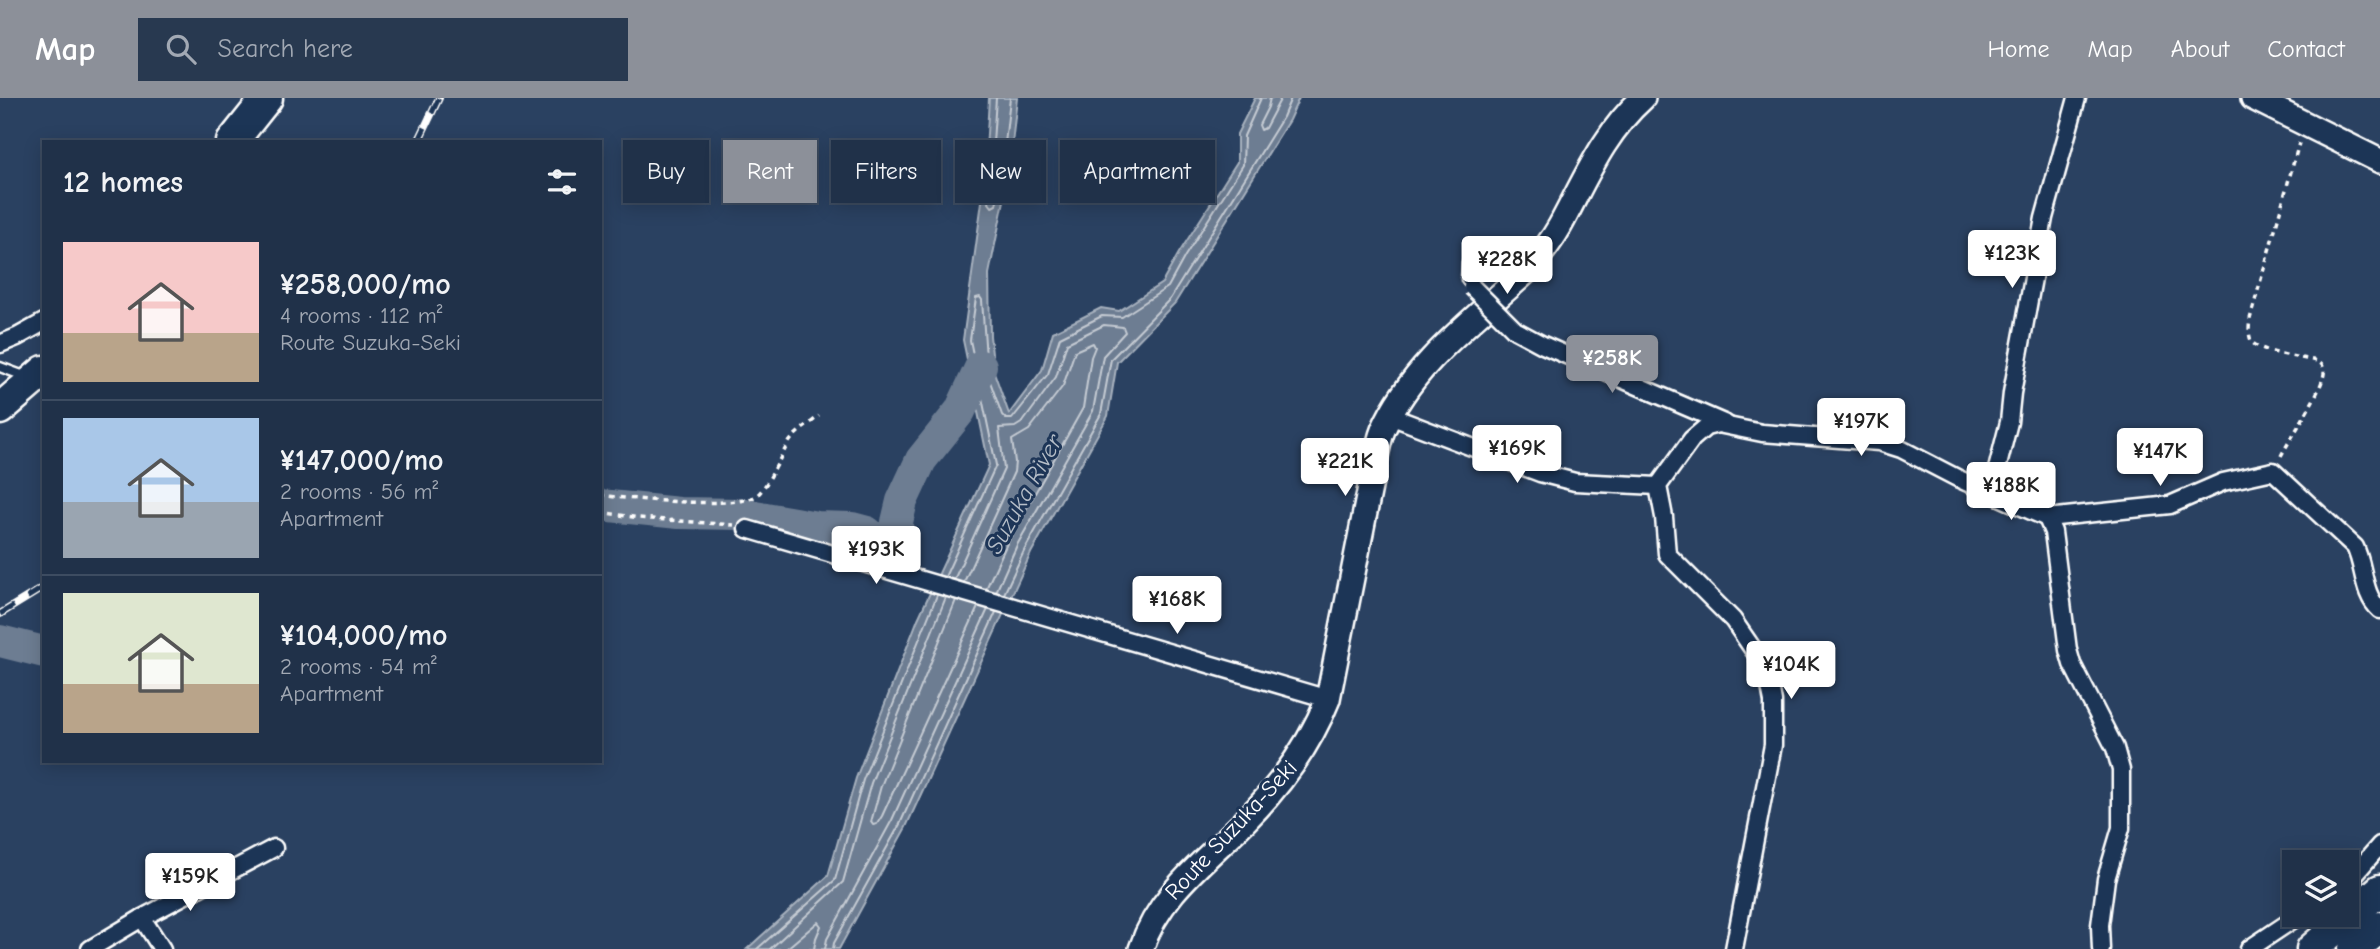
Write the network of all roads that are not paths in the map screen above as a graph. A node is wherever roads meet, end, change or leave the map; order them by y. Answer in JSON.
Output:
{"nodes":[{"id":1,"x":267,"y":98,"type":"edge"},
{"id":2,"x":1643,"y":98,"type":"edge"},
{"id":3,"x":2077,"y":98,"type":"edge"},
{"id":4,"x":2253,"y":98,"type":"edge"},
{"id":5,"x":234,"y":140,"type":"edge"},
{"id":6,"x":2380,"y":161,"type":"edge"},
{"id":7,"x":1467,"y":262,"type":"dead end"},
{"id":8,"x":1472,"y":287,"type":"joint"},
{"id":9,"x":42,"y":323,"type":"edge"},
{"id":10,"x":0,"y":344,"type":"edge"},
{"id":11,"x":0,"y":367,"type":"edge"},
{"id":12,"x":38,"y":375,"type":"edge"},
{"id":13,"x":0,"y":409,"type":"edge"},
{"id":14,"x":1390,"y":416,"type":"junction"},
{"id":15,"x":1731,"y":428,"type":"junction"},
{"id":16,"x":1658,"y":486,"type":"junction"},
{"id":17,"x":1991,"y":493,"type":"junction"},
{"id":18,"x":2047,"y":518,"type":"junction"},
{"id":19,"x":747,"y":529,"type":"road end"},
{"id":20,"x":2380,"y":610,"type":"edge"},
{"id":21,"x":1328,"y":699,"type":"junction"},
{"id":22,"x":2380,"y":845,"type":"edge"},
{"id":23,"x":274,"y":848,"type":"dead end"},
{"id":24,"x":2359,"y":869,"type":"edge"},
{"id":25,"x":2380,"y":890,"type":"edge"},
{"id":26,"x":142,"y":918,"type":"junction"},
{"id":27,"x":2282,"y":927,"type":"edge"},
{"id":28,"x":2380,"y":927,"type":"edge"},
{"id":29,"x":89,"y":949,"type":"edge"},
{"id":30,"x":162,"y":949,"type":"edge"},
{"id":31,"x":1141,"y":949,"type":"edge"},
{"id":32,"x":1734,"y":949,"type":"edge"},
{"id":33,"x":2101,"y":949,"type":"edge"},
{"id":34,"x":2249,"y":949,"type":"edge"},
{"id":35,"x":2312,"y":949,"type":"edge"},
{"id":36,"x":2354,"y":949,"type":"edge"}],
"edges":[{"from":1,"to":5,"type":"highway"},
{"from":2,"to":14,"type":"main road","name":"Route Suzuka-Seki"},
{"from":3,"to":17,"type":"street"},
{"from":4,"to":6,"type":"main road"},
{"from":7,"to":8,"type":"lane"},
{"from":8,"to":15,"type":"street","bridge":true},
{"from":9,"to":10,"type":"street"},
{"from":11,"to":12,"type":"lane"},
{"from":12,"to":13,"type":"highway"},
{"from":14,"to":16,"type":"street"},
{"from":14,"to":21,"type":"main road","name":"Route Suzuka-Seki"},
{"from":15,"to":16,"type":"street"},
{"from":15,"to":17,"type":"street"},
{"from":16,"to":32,"type":"street"},
{"from":17,"to":18,"type":"street"},
{"from":18,"to":20,"type":"street"},
{"from":18,"to":33,"type":"street"},
{"from":19,"to":21,"type":"street"},
{"from":21,"to":31,"type":"main road","name":"Route Suzuka-Seki"},
{"from":22,"to":24,"type":"street"},
{"from":23,"to":26,"type":"street"},
{"from":25,"to":35,"type":"highway"},
{"from":26,"to":29,"type":"street"},
{"from":26,"to":30,"type":"street"},
{"from":27,"to":34,"type":"street"},
{"from":28,"to":36,"type":"highway"}]}
